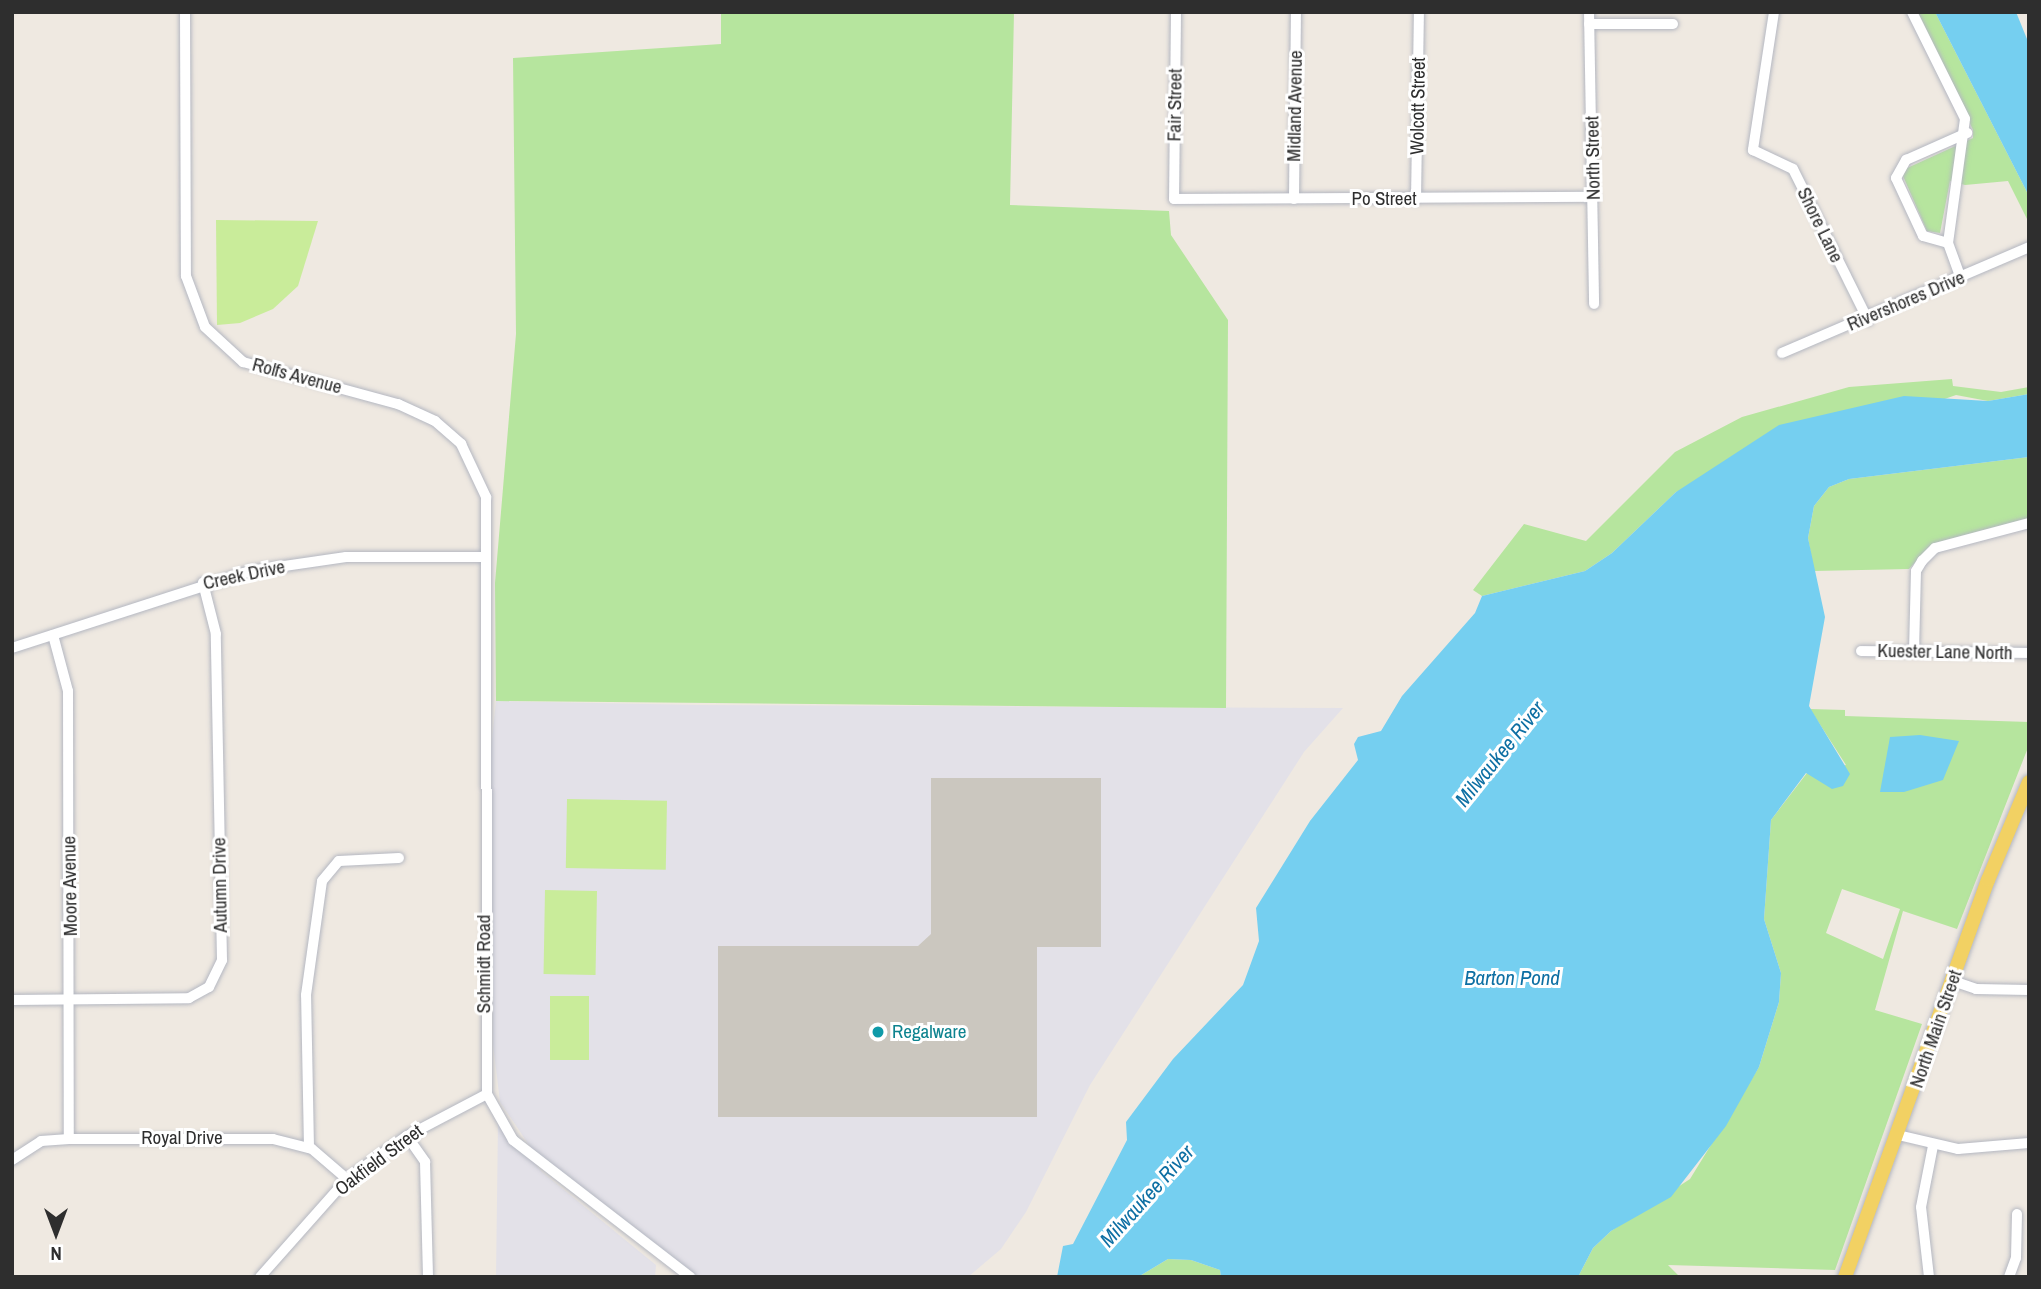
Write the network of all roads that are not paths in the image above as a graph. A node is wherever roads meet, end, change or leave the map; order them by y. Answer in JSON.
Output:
{"nodes":[{"id":1,"x":186,"y":12,"type":"edge"},
{"id":2,"x":1176,"y":12,"type":"edge"},
{"id":3,"x":1296,"y":12,"type":"edge"},
{"id":4,"x":1419,"y":12,"type":"edge"},
{"id":5,"x":1589,"y":12,"type":"edge"},
{"id":6,"x":1774,"y":12,"type":"edge"},
{"id":7,"x":1912,"y":12,"type":"edge"},
{"id":8,"x":1590,"y":24,"type":"junction"},
{"id":9,"x":1673,"y":24,"type":"dead end"},
{"id":10,"x":1967,"y":133,"type":"junction"},
{"id":11,"x":1594,"y":197,"type":"junction"},
{"id":12,"x":1174,"y":199,"type":"joint"},
{"id":13,"x":1294,"y":199,"type":"junction"},
{"id":14,"x":1416,"y":199,"type":"junction"},
{"id":15,"x":1948,"y":243,"type":"junction"},
{"id":16,"x":2029,"y":247,"type":"edge"},
{"id":17,"x":1961,"y":278,"type":"junction"},
{"id":18,"x":1594,"y":304,"type":"dead end"},
{"id":19,"x":1867,"y":320,"type":"junction"},
{"id":20,"x":1782,"y":354,"type":"dead end"},
{"id":21,"x":2029,"y":523,"type":"edge"},
{"id":22,"x":486,"y":557,"type":"junction"},
{"id":23,"x":202,"y":583,"type":"junction"},
{"id":24,"x":53,"y":635,"type":"junction"},
{"id":25,"x":12,"y":648,"type":"edge"},
{"id":26,"x":1861,"y":651,"type":"dead end"},
{"id":27,"x":1913,"y":652,"type":"junction"},
{"id":28,"x":2029,"y":653,"type":"edge"},
{"id":29,"x":2029,"y":782,"type":"edge"},
{"id":30,"x":400,"y":858,"type":"dead end"},
{"id":31,"x":1954,"y":981,"type":"junction"},
{"id":32,"x":2029,"y":989,"type":"edge"},
{"id":33,"x":12,"y":1000,"type":"edge"},
{"id":34,"x":71,"y":1000,"type":"junction"},
{"id":35,"x":487,"y":1094,"type":"junction"},
{"id":36,"x":1898,"y":1135,"type":"junction"},
{"id":37,"x":407,"y":1136,"type":"junction"},
{"id":38,"x":69,"y":1139,"type":"junction"},
{"id":39,"x":2029,"y":1143,"type":"edge"},
{"id":40,"x":1933,"y":1146,"type":"junction"},
{"id":41,"x":309,"y":1148,"type":"junction"},
{"id":42,"x":12,"y":1160,"type":"edge"},
{"id":43,"x":347,"y":1179,"type":"junction"},
{"id":44,"x":2017,"y":1214,"type":"dead end"},
{"id":45,"x":260,"y":1277,"type":"edge"},
{"id":46,"x":428,"y":1277,"type":"edge"},
{"id":47,"x":690,"y":1277,"type":"edge"},
{"id":48,"x":1845,"y":1277,"type":"edge"},
{"id":49,"x":1929,"y":1277,"type":"edge"},
{"id":50,"x":2009,"y":1277,"type":"edge"}],
"edges":[{"from":1,"to":22,"type":"street","name":"Rolfs Avenue"},
{"from":2,"to":12,"type":"street","name":"Fair Street"},
{"from":3,"to":13,"type":"street","name":"Midland Avenue"},
{"from":4,"to":14,"type":"street","name":"Wolcott Street"},
{"from":5,"to":8,"type":"street","name":"North Street"},
{"from":6,"to":19,"type":"street","name":"Shore Lane"},
{"from":7,"to":10,"type":"street"},
{"from":8,"to":9,"type":"street"},
{"from":8,"to":11,"type":"street","name":"North Street"},
{"from":10,"to":15,"type":"street"},
{"from":10,"to":15,"type":"street"},
{"from":11,"to":14,"type":"street","name":"Po Street"},
{"from":11,"to":18,"type":"street","name":"North Street"},
{"from":12,"to":13,"type":"street","name":"Po Street"},
{"from":13,"to":14,"type":"street","name":"Po Street"},
{"from":15,"to":17,"type":"street"},
{"from":16,"to":17,"type":"street","name":"Rivershores Drive"},
{"from":17,"to":19,"type":"street","name":"Rivershores Drive"},
{"from":19,"to":20,"type":"street","name":"Rivershores Drive"},
{"from":21,"to":27,"type":"street"},
{"from":22,"to":23,"type":"street","name":"Creek Drive"},
{"from":22,"to":35,"type":"street","name":"Schmidt Road"},
{"from":23,"to":24,"type":"street","name":"Creek Drive"},
{"from":23,"to":34,"type":"street","name":"Autumn Drive"},
{"from":24,"to":25,"type":"street","name":"Creek Drive"},
{"from":24,"to":34,"type":"street","name":"Moore Avenue"},
{"from":26,"to":27,"type":"street","name":"Kuester Lane North"},
{"from":27,"to":28,"type":"street","name":"Kuester Lane North"},
{"from":29,"to":31,"type":"main road","name":"North Main Street"},
{"from":30,"to":41,"type":"street"},
{"from":31,"to":32,"type":"street"},
{"from":31,"to":36,"type":"main road","name":"North Main Street"},
{"from":33,"to":34,"type":"street","name":"Autumn Drive"},
{"from":34,"to":38,"type":"street","name":"Moore Avenue"},
{"from":35,"to":37,"type":"street","name":"Oakfield Street"},
{"from":35,"to":47,"type":"street","name":"Schmidt Road"},
{"from":36,"to":40,"type":"street"},
{"from":36,"to":48,"type":"main road","name":"North Main Street"},
{"from":37,"to":43,"type":"street","name":"Oakfield Street"},
{"from":37,"to":46,"type":"street"},
{"from":38,"to":41,"type":"street","name":"Royal Drive"},
{"from":38,"to":42,"type":"street","name":"Royal Drive"},
{"from":39,"to":40,"type":"street"},
{"from":40,"to":49,"type":"street"},
{"from":41,"to":43,"type":"street","name":"Royal Drive"},
{"from":43,"to":45,"type":"street","name":"Oakfield Street"},
{"from":44,"to":50,"type":"street"}]}
